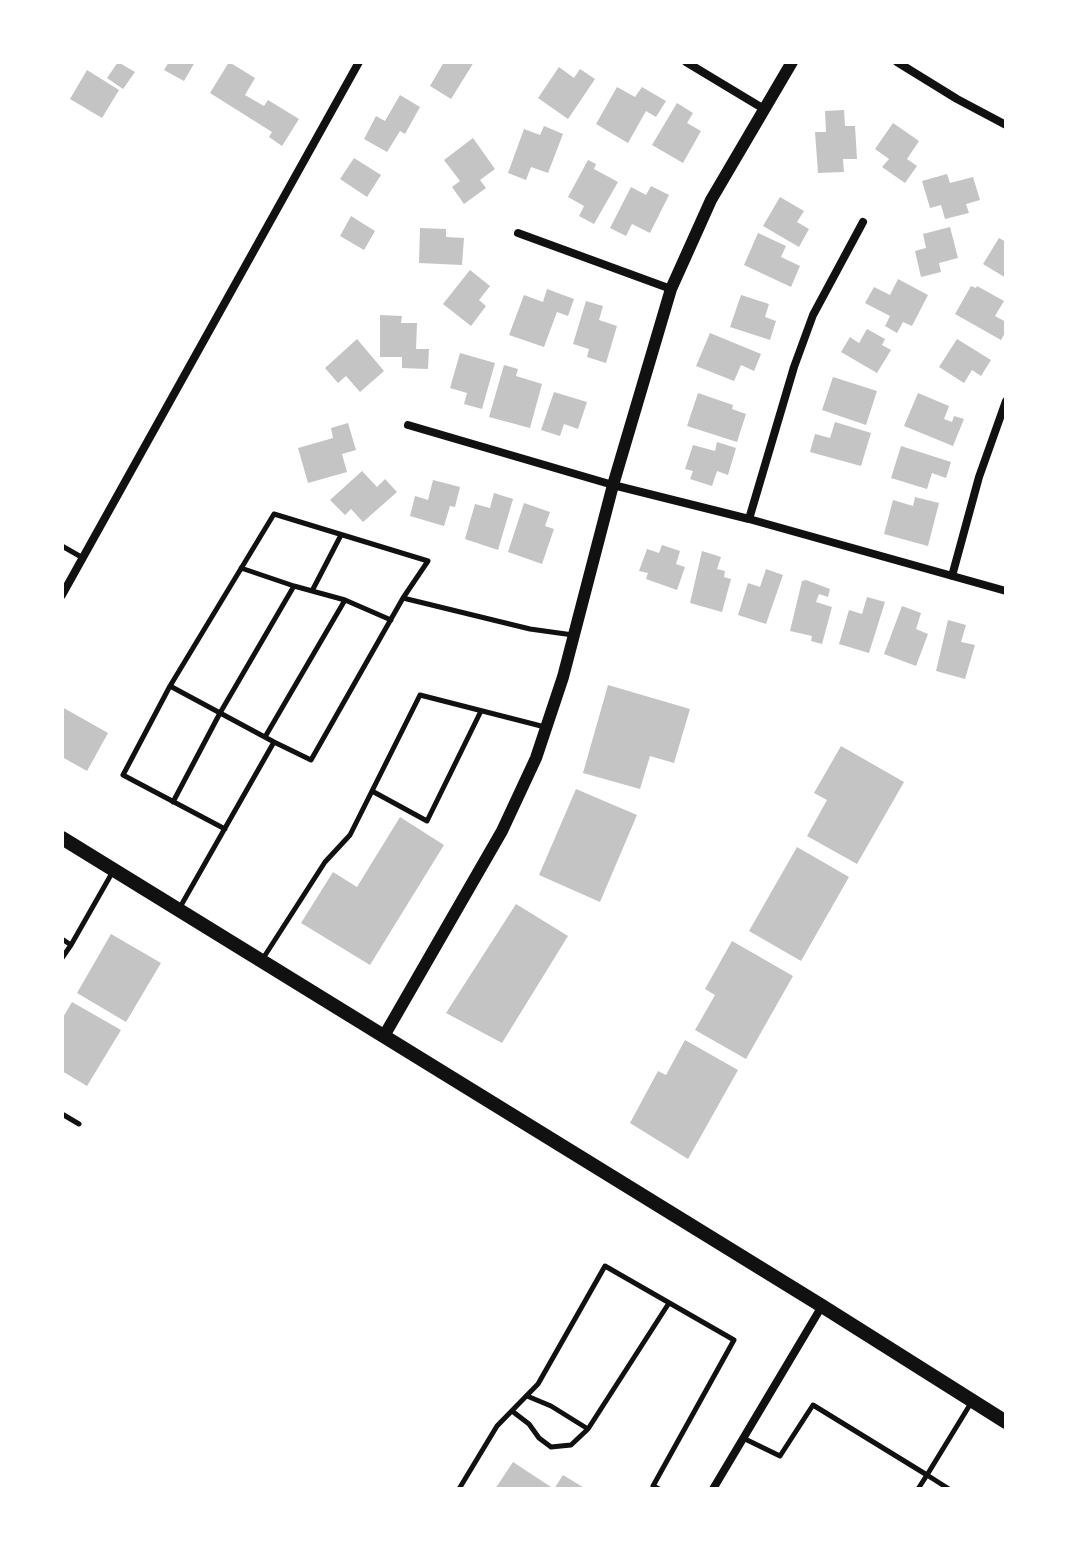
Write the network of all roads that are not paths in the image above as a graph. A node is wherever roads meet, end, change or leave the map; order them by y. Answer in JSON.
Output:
{"nodes":[{"id":1,"x":359,"y":62,"type":"edge"},
{"id":2,"x":686,"y":62,"type":"edge"},
{"id":3,"x":792,"y":62,"type":"edge"},
{"id":4,"x":897,"y":62,"type":"edge"},
{"id":5,"x":764,"y":109,"type":"junction"},
{"id":6,"x":1006,"y":125,"type":"edge"},
{"id":7,"x":863,"y":222,"type":"dead end"},
{"id":8,"x":518,"y":233,"type":"dead end"},
{"id":9,"x":671,"y":289,"type":"junction"},
{"id":10,"x":1006,"y":401,"type":"edge"},
{"id":11,"x":408,"y":425,"type":"dead end"},
{"id":12,"x":613,"y":485,"type":"junction"},
{"id":13,"x":749,"y":519,"type":"junction"},
{"id":14,"x":341,"y":535,"type":"junction"},
{"id":15,"x":62,"y":546,"type":"edge"},
{"id":16,"x":83,"y":558,"type":"junction"},
{"id":17,"x":241,"y":568,"type":"junction"},
{"id":18,"x":952,"y":576,"type":"junction"},
{"id":19,"x":294,"y":586,"type":"junction"},
{"id":20,"x":312,"y":591,"type":"junction"},
{"id":21,"x":1006,"y":591,"type":"edge"},
{"id":22,"x":62,"y":595,"type":"edge"},
{"id":23,"x":403,"y":598,"type":"junction"},
{"id":24,"x":345,"y":600,"type":"junction"},
{"id":25,"x":391,"y":620,"type":"junction"},
{"id":26,"x":573,"y":636,"type":"junction"},
{"id":27,"x":170,"y":686,"type":"junction"},
{"id":28,"x":481,"y":711,"type":"junction"},
{"id":29,"x":220,"y":713,"type":"junction"},
{"id":30,"x":546,"y":728,"type":"junction"},
{"id":31,"x":265,"y":737,"type":"junction"},
{"id":32,"x":274,"y":742,"type":"junction"},
{"id":33,"x":372,"y":791,"type":"junction"},
{"id":34,"x":173,"y":802,"type":"junction"},
{"id":35,"x":225,"y":829,"type":"junction"},
{"id":36,"x":62,"y":838,"type":"edge"},
{"id":37,"x":114,"y":870,"type":"junction"},
{"id":38,"x":179,"y":910,"type":"junction"},
{"id":39,"x":62,"y":939,"type":"edge"},
{"id":40,"x":71,"y":945,"type":"junction"},
{"id":41,"x":62,"y":958,"type":"edge"},
{"id":42,"x":262,"y":961,"type":"junction"},
{"id":43,"x":384,"y":1036,"type":"junction"},
{"id":44,"x":62,"y":1114,"type":"edge"},
{"id":45,"x":79,"y":1124,"type":"dead end"},
{"id":46,"x":669,"y":1303,"type":"junction"},
{"id":47,"x":822,"y":1306,"type":"junction"},
{"id":48,"x":527,"y":1396,"type":"junction"},
{"id":49,"x":972,"y":1401,"type":"junction"},
{"id":50,"x":512,"y":1411,"type":"junction"},
{"id":51,"x":1006,"y":1422,"type":"edge"},
{"id":52,"x":588,"y":1429,"type":"junction"},
{"id":53,"x":743,"y":1438,"type":"junction"},
{"id":54,"x":927,"y":1475,"type":"junction"},
{"id":55,"x":459,"y":1489,"type":"edge"},
{"id":56,"x":659,"y":1489,"type":"edge"},
{"id":57,"x":713,"y":1489,"type":"edge"},
{"id":58,"x":918,"y":1489,"type":"edge"},
{"id":59,"x":949,"y":1489,"type":"edge"}],
"edges":[{"from":1,"to":16,"type":"street"},
{"from":2,"to":5,"type":"street"},
{"from":3,"to":5,"type":"street"},
{"from":4,"to":6,"type":"street"},
{"from":5,"to":9,"type":"street"},
{"from":7,"to":13,"type":"street"},
{"from":8,"to":9,"type":"street"},
{"from":9,"to":12,"type":"street"},
{"from":10,"to":18,"type":"street"},
{"from":11,"to":12,"type":"street"},
{"from":12,"to":13,"type":"street"},
{"from":12,"to":26,"type":"street"},
{"from":13,"to":18,"type":"street"},
{"from":14,"to":17,"type":"lane"},
{"from":14,"to":20,"type":"lane"},
{"from":14,"to":23,"type":"lane"},
{"from":15,"to":16,"type":"lane"},
{"from":16,"to":22,"type":"street"},
{"from":17,"to":19,"type":"lane"},
{"from":17,"to":27,"type":"lane"},
{"from":18,"to":21,"type":"street"},
{"from":19,"to":20,"type":"lane"},
{"from":19,"to":29,"type":"lane"},
{"from":20,"to":24,"type":"lane"},
{"from":23,"to":25,"type":"lane"},
{"from":23,"to":26,"type":"lane"},
{"from":24,"to":25,"type":"lane"},
{"from":24,"to":31,"type":"lane"},
{"from":25,"to":32,"type":"lane"},
{"from":26,"to":30,"type":"street"},
{"from":27,"to":29,"type":"lane"},
{"from":27,"to":34,"type":"lane"},
{"from":28,"to":30,"type":"lane"},
{"from":28,"to":33,"type":"lane"},
{"from":28,"to":33,"type":"lane"},
{"from":29,"to":31,"type":"lane"},
{"from":29,"to":34,"type":"lane"},
{"from":30,"to":43,"type":"street"},
{"from":31,"to":32,"type":"lane"},
{"from":32,"to":35,"type":"lane"},
{"from":33,"to":42,"type":"lane"},
{"from":34,"to":35,"type":"lane"},
{"from":35,"to":38,"type":"lane"},
{"from":36,"to":37,"type":"main road"},
{"from":37,"to":38,"type":"main road"},
{"from":37,"to":40,"type":"lane"},
{"from":38,"to":42,"type":"main road"},
{"from":39,"to":40,"type":"lane"},
{"from":40,"to":41,"type":"lane"},
{"from":42,"to":43,"type":"main road"},
{"from":43,"to":47,"type":"main road"},
{"from":44,"to":45,"type":"lane"},
{"from":46,"to":48,"type":"lane"},
{"from":46,"to":52,"type":"lane"},
{"from":46,"to":56,"type":"lane"},
{"from":47,"to":49,"type":"main road"},
{"from":47,"to":53,"type":"street"},
{"from":48,"to":50,"type":"lane"},
{"from":48,"to":52,"type":"lane"},
{"from":49,"to":51,"type":"main road"},
{"from":49,"to":54,"type":"lane"},
{"from":50,"to":52,"type":"lane"},
{"from":50,"to":55,"type":"lane"},
{"from":53,"to":54,"type":"lane"},
{"from":53,"to":57,"type":"street"},
{"from":54,"to":58,"type":"lane"},
{"from":54,"to":59,"type":"lane"}]}
